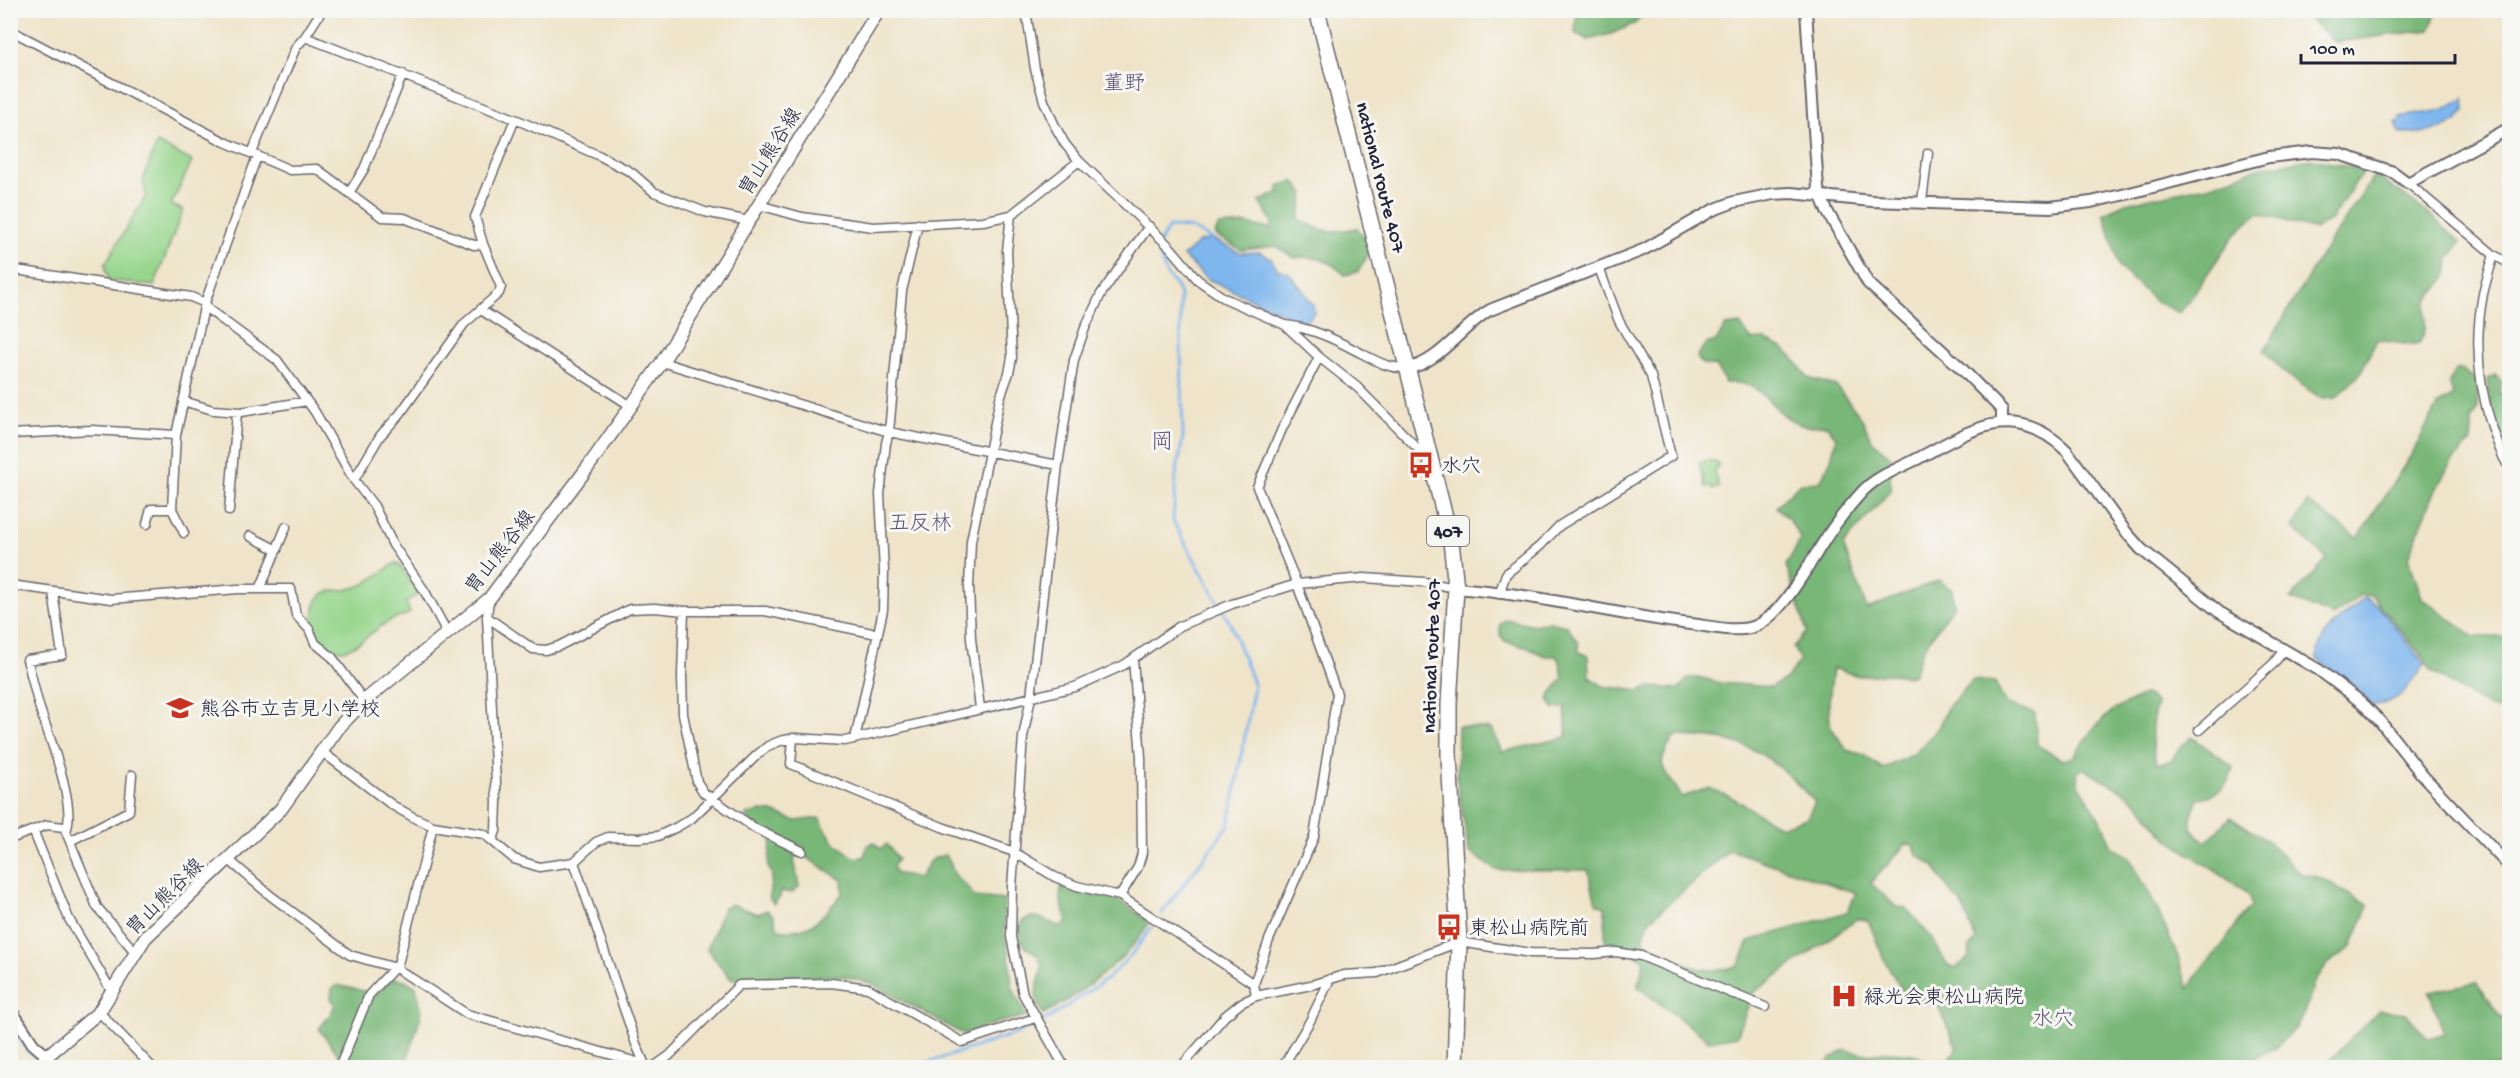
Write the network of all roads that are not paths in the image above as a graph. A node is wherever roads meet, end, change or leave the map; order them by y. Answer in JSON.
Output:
{"nodes":[{"id":1,"x":322,"y":10,"type":"edge"},
{"id":2,"x":879,"y":10,"type":"edge"},
{"id":3,"x":1026,"y":10,"type":"edge"},
{"id":4,"x":1317,"y":10,"type":"edge"},
{"id":5,"x":1806,"y":10,"type":"edge"},
{"id":6,"x":10,"y":30,"type":"edge"},
{"id":7,"x":306,"y":37,"type":"junction"},
{"id":8,"x":402,"y":74,"type":"junction"},
{"id":9,"x":515,"y":119,"type":"junction"},
{"id":10,"x":2510,"y":128,"type":"edge"},
{"id":11,"x":1928,"y":153,"type":"dead end"},
{"id":12,"x":254,"y":155,"type":"junction"},
{"id":13,"x":1079,"y":161,"type":"junction"},
{"id":14,"x":2408,"y":183,"type":"junction"},
{"id":15,"x":349,"y":193,"type":"junction"},
{"id":16,"x":1819,"y":195,"type":"junction"},
{"id":17,"x":1922,"y":201,"type":"junction"},
{"id":18,"x":759,"y":205,"type":"junction"},
{"id":19,"x":1011,"y":215,"type":"junction"},
{"id":20,"x":749,"y":221,"type":"junction"},
{"id":21,"x":918,"y":224,"type":"junction"},
{"id":22,"x":1149,"y":226,"type":"junction"},
{"id":23,"x":483,"y":244,"type":"junction"},
{"id":24,"x":2494,"y":255,"type":"junction"},
{"id":25,"x":2510,"y":264,"type":"edge"},
{"id":26,"x":1599,"y":268,"type":"junction"},
{"id":27,"x":10,"y":270,"type":"edge"},
{"id":28,"x":205,"y":303,"type":"junction"},
{"id":29,"x":481,"y":310,"type":"junction"},
{"id":30,"x":1285,"y":325,"type":"junction"},
{"id":31,"x":1319,"y":357,"type":"junction"},
{"id":32,"x":662,"y":362,"type":"junction"},
{"id":33,"x":1408,"y":368,"type":"junction"},
{"id":34,"x":183,"y":401,"type":"junction"},
{"id":35,"x":307,"y":401,"type":"junction"},
{"id":36,"x":631,"y":406,"type":"junction"},
{"id":37,"x":237,"y":412,"type":"junction"},
{"id":38,"x":2002,"y":422,"type":"junction"},
{"id":39,"x":890,"y":432,"type":"junction"},
{"id":40,"x":10,"y":434,"type":"edge"},
{"id":41,"x":176,"y":435,"type":"junction"},
{"id":42,"x":990,"y":452,"type":"junction"},
{"id":43,"x":1433,"y":463,"type":"junction"},
{"id":44,"x":1058,"y":465,"type":"junction"},
{"id":45,"x":2510,"y":468,"type":"edge"},
{"id":46,"x":354,"y":480,"type":"junction"},
{"id":47,"x":172,"y":509,"type":"junction"},
{"id":48,"x":229,"y":511,"type":"dead end"},
{"id":49,"x":147,"y":524,"type":"dead end"},
{"id":50,"x":286,"y":527,"type":"dead end"},
{"id":51,"x":184,"y":533,"type":"dead end"},
{"id":52,"x":250,"y":536,"type":"dead end"},
{"id":53,"x":277,"y":550,"type":"junction"},
{"id":54,"x":1297,"y":584,"type":"junction"},
{"id":55,"x":10,"y":585,"type":"edge"},
{"id":56,"x":1456,"y":588,"type":"junction"},
{"id":57,"x":260,"y":589,"type":"junction"},
{"id":58,"x":54,"y":592,"type":"junction"},
{"id":59,"x":1499,"y":594,"type":"junction"},
{"id":60,"x":489,"y":599,"type":"junction"},
{"id":61,"x":684,"y":611,"type":"junction"},
{"id":62,"x":487,"y":617,"type":"junction"},
{"id":63,"x":448,"y":634,"type":"junction"},
{"id":64,"x":877,"y":634,"type":"junction"},
{"id":65,"x":2284,"y":650,"type":"junction"},
{"id":66,"x":1133,"y":659,"type":"junction"},
{"id":67,"x":1031,"y":697,"type":"junction"},
{"id":68,"x":364,"y":701,"type":"junction"},
{"id":69,"x":980,"y":708,"type":"junction"},
{"id":70,"x":2199,"y":730,"type":"dead end"},
{"id":71,"x":793,"y":738,"type":"junction"},
{"id":72,"x":855,"y":739,"type":"junction"},
{"id":73,"x":321,"y":751,"type":"junction"},
{"id":74,"x":132,"y":775,"type":"dead end"},
{"id":75,"x":713,"y":799,"type":"junction"},
{"id":76,"x":433,"y":826,"type":"junction"},
{"id":77,"x":33,"y":830,"type":"junction"},
{"id":78,"x":66,"y":831,"type":"junction"},
{"id":79,"x":10,"y":839,"type":"edge"},
{"id":80,"x":493,"y":839,"type":"junction"},
{"id":81,"x":70,"y":841,"type":"junction"},
{"id":82,"x":802,"y":851,"type":"dead end"},
{"id":83,"x":1014,"y":852,"type":"junction"},
{"id":84,"x":229,"y":860,"type":"junction"},
{"id":85,"x":574,"y":862,"type":"junction"},
{"id":86,"x":2510,"y":867,"type":"edge"},
{"id":87,"x":1120,"y":896,"type":"junction"},
{"id":88,"x":1459,"y":942,"type":"junction"},
{"id":89,"x":135,"y":952,"type":"junction"},
{"id":90,"x":396,"y":968,"type":"junction"},
{"id":91,"x":1330,"y":979,"type":"junction"},
{"id":92,"x":1254,"y":984,"type":"junction"},
{"id":93,"x":112,"y":992,"type":"junction"},
{"id":94,"x":1256,"y":996,"type":"junction"},
{"id":95,"x":1765,"y":1007,"type":"dead end"},
{"id":96,"x":10,"y":1008,"type":"edge"},
{"id":97,"x":99,"y":1012,"type":"junction"},
{"id":98,"x":1035,"y":1018,"type":"junction"},
{"id":99,"x":43,"y":1062,"type":"edge"},
{"id":100,"x":648,"y":1066,"type":"edge"},
{"id":101,"x":153,"y":1068,"type":"edge"},
{"id":102,"x":339,"y":1068,"type":"edge"},
{"id":103,"x":1065,"y":1068,"type":"edge"},
{"id":104,"x":1180,"y":1068,"type":"edge"},
{"id":105,"x":1282,"y":1068,"type":"edge"},
{"id":106,"x":1455,"y":1068,"type":"edge"}],
"edges":[{"from":1,"to":7,"type":"street"},
{"from":2,"to":18,"type":"main road","name":"胄山熊谷線"},
{"from":3,"to":13,"type":"street"},
{"from":4,"to":33,"type":"highway","name":"national route 407","number":"407"},
{"from":5,"to":16,"type":"street"},
{"from":6,"to":12,"type":"street"},
{"from":7,"to":8,"type":"street"},
{"from":7,"to":12,"type":"street"},
{"from":8,"to":9,"type":"street"},
{"from":8,"to":15,"type":"street"},
{"from":9,"to":20,"type":"street"},
{"from":9,"to":23,"type":"street"},
{"from":10,"to":14,"type":"street"},
{"from":11,"to":17,"type":"street"},
{"from":12,"to":15,"type":"street"},
{"from":12,"to":28,"type":"street"},
{"from":13,"to":19,"type":"street"},
{"from":13,"to":22,"type":"street"},
{"from":14,"to":17,"type":"street"},
{"from":14,"to":24,"type":"street"},
{"from":15,"to":23,"type":"street"},
{"from":16,"to":17,"type":"street"},
{"from":16,"to":26,"type":"street"},
{"from":16,"to":38,"type":"street"},
{"from":18,"to":20,"type":"main road","name":"胄山熊谷線"},
{"from":18,"to":21,"type":"street"},
{"from":19,"to":21,"type":"street"},
{"from":19,"to":42,"type":"street"},
{"from":20,"to":32,"type":"main road","name":"胄山熊谷線"},
{"from":21,"to":39,"type":"street"},
{"from":22,"to":30,"type":"street"},
{"from":22,"to":44,"type":"street"},
{"from":23,"to":29,"type":"street"},
{"from":24,"to":25,"type":"street"},
{"from":24,"to":45,"type":"street"},
{"from":26,"to":33,"type":"street"},
{"from":26,"to":59,"type":"street"},
{"from":27,"to":28,"type":"street"},
{"from":28,"to":34,"type":"street"},
{"from":28,"to":35,"type":"street"},
{"from":29,"to":36,"type":"street"},
{"from":29,"to":46,"type":"street"},
{"from":30,"to":31,"type":"street"},
{"from":30,"to":33,"type":"street"},
{"from":31,"to":43,"type":"street"},
{"from":31,"to":54,"type":"street"},
{"from":32,"to":36,"type":"main road","name":"胄山熊谷線"},
{"from":32,"to":39,"type":"street"},
{"from":33,"to":43,"type":"highway","name":"national route 407","number":"407"},
{"from":34,"to":37,"type":"street"},
{"from":34,"to":41,"type":"street"},
{"from":35,"to":37,"type":"street"},
{"from":35,"to":46,"type":"street"},
{"from":36,"to":60,"type":"main road","name":"胄山熊谷線"},
{"from":37,"to":48,"type":"street"},
{"from":38,"to":59,"type":"street"},
{"from":38,"to":65,"type":"street"},
{"from":39,"to":42,"type":"street"},
{"from":39,"to":64,"type":"street"},
{"from":40,"to":41,"type":"street"},
{"from":41,"to":47,"type":"street"},
{"from":42,"to":44,"type":"street"},
{"from":42,"to":69,"type":"street"},
{"from":43,"to":56,"type":"highway","name":"national route 407","number":"407"},
{"from":44,"to":67,"type":"street"},
{"from":46,"to":63,"type":"street"},
{"from":47,"to":49,"type":"street"},
{"from":47,"to":51,"type":"street"},
{"from":50,"to":53,"type":"street"},
{"from":52,"to":53,"type":"street"},
{"from":53,"to":57,"type":"street"},
{"from":54,"to":56,"type":"street"},
{"from":54,"to":66,"type":"street"},
{"from":54,"to":92,"type":"street"},
{"from":55,"to":58,"type":"street"},
{"from":56,"to":59,"type":"street"},
{"from":56,"to":88,"type":"highway","name":"national route 407","number":"407"},
{"from":57,"to":58,"type":"street"},
{"from":57,"to":68,"type":"street"},
{"from":58,"to":78,"type":"street"},
{"from":60,"to":62,"type":"street"},
{"from":60,"to":63,"type":"main road","name":"胄山熊谷線"},
{"from":61,"to":62,"type":"street"},
{"from":61,"to":64,"type":"street"},
{"from":61,"to":75,"type":"street"},
{"from":62,"to":80,"type":"street"},
{"from":63,"to":68,"type":"main road","name":"胄山熊谷線"},
{"from":64,"to":72,"type":"street"},
{"from":65,"to":70,"type":"street"},
{"from":65,"to":86,"type":"street"},
{"from":66,"to":67,"type":"street"},
{"from":66,"to":87,"type":"street"},
{"from":67,"to":69,"type":"street"},
{"from":67,"to":83,"type":"street"},
{"from":68,"to":73,"type":"main road","name":"胄山熊谷線"},
{"from":69,"to":72,"type":"street"},
{"from":71,"to":72,"type":"street"},
{"from":71,"to":75,"type":"street"},
{"from":71,"to":83,"type":"street"},
{"from":73,"to":76,"type":"street"},
{"from":73,"to":84,"type":"main road","name":"胄山熊谷線"},
{"from":74,"to":81,"type":"street"},
{"from":75,"to":82,"type":"street"},
{"from":75,"to":85,"type":"street"},
{"from":76,"to":80,"type":"street"},
{"from":76,"to":90,"type":"street"},
{"from":77,"to":78,"type":"street"},
{"from":77,"to":79,"type":"street"},
{"from":77,"to":93,"type":"street"},
{"from":78,"to":81,"type":"street"},
{"from":80,"to":85,"type":"street"},
{"from":81,"to":89,"type":"street"},
{"from":83,"to":87,"type":"street"},
{"from":83,"to":98,"type":"street"},
{"from":84,"to":89,"type":"main road","name":"胄山熊谷線"},
{"from":84,"to":90,"type":"street"},
{"from":85,"to":100,"type":"street"},
{"from":87,"to":92,"type":"street"},
{"from":88,"to":91,"type":"street"},
{"from":88,"to":95,"type":"street"},
{"from":88,"to":106,"type":"highway","name":"national route 407","number":"407"},
{"from":89,"to":93,"type":"main road","name":"胄山熊谷線"},
{"from":90,"to":100,"type":"street"},
{"from":90,"to":102,"type":"street"},
{"from":91,"to":94,"type":"street"},
{"from":91,"to":105,"type":"street"},
{"from":92,"to":94,"type":"street"},
{"from":93,"to":97,"type":"main road","name":"胄山熊谷線"},
{"from":94,"to":104,"type":"street"},
{"from":96,"to":99,"type":"street"},
{"from":97,"to":99,"type":"main road","name":"胄山熊谷線"},
{"from":97,"to":101,"type":"street"},
{"from":98,"to":100,"type":"street"},
{"from":98,"to":103,"type":"street"}]}
